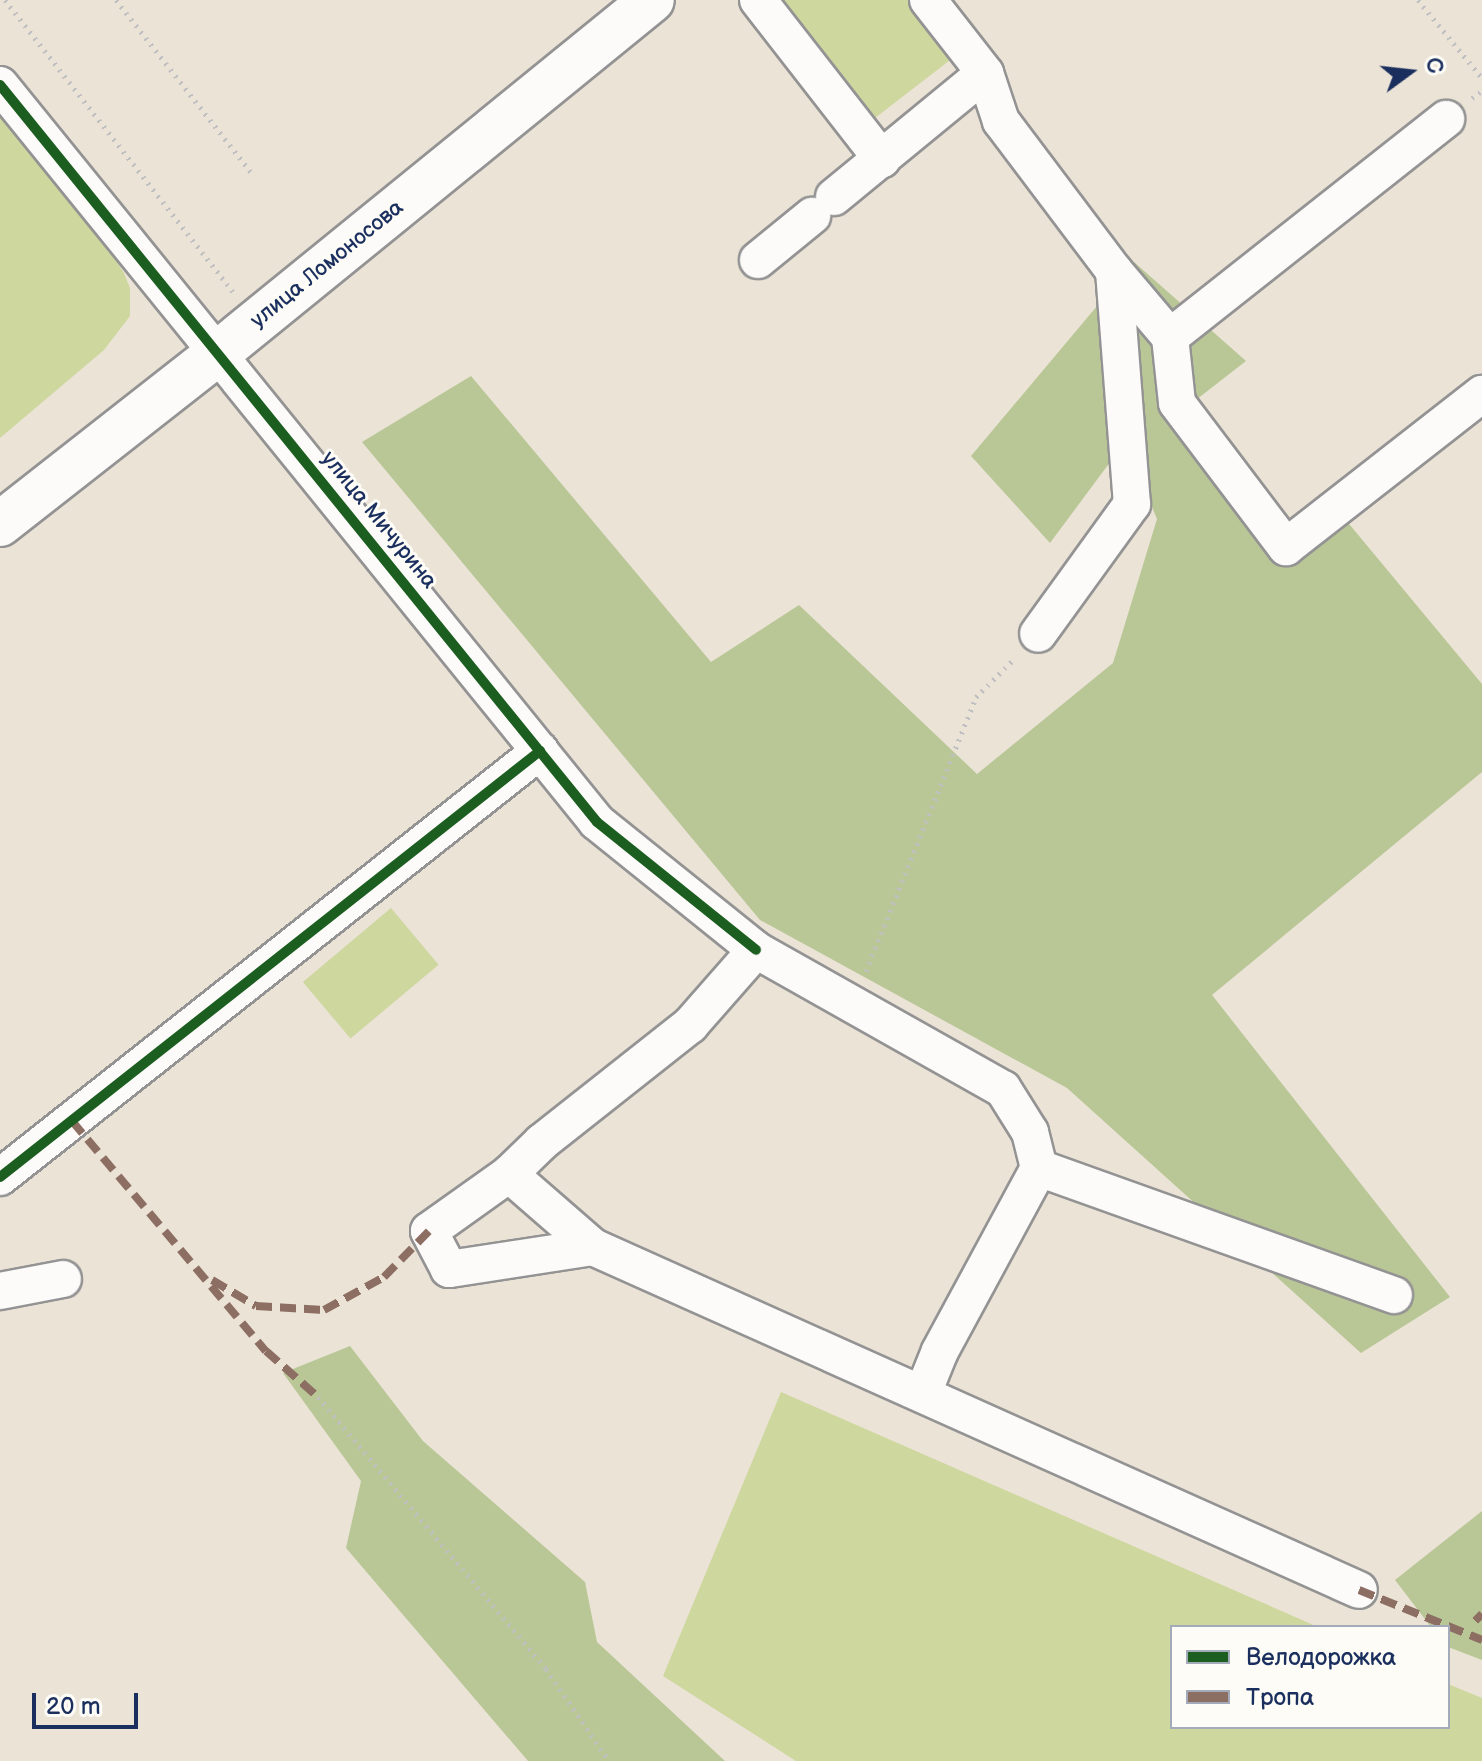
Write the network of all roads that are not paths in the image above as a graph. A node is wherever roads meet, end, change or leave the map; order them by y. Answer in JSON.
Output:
{"nodes":[{"id":1,"x":652,"y":0,"type":"edge"},
{"id":2,"x":758,"y":0,"type":"edge"},
{"id":3,"x":928,"y":0,"type":"edge"},
{"id":4,"x":985,"y":73,"type":"junction"},
{"id":5,"x":0,"y":85,"type":"edge"},
{"id":6,"x":1446,"y":119,"type":"dead end"},
{"id":7,"x":882,"y":159,"type":"junction"},
{"id":8,"x":758,"y":260,"type":"dead end"},
{"id":9,"x":1114,"y":271,"type":"junction"},
{"id":10,"x":1170,"y":337,"type":"junction"},
{"id":11,"x":218,"y":353,"type":"junction"},
{"id":12,"x":1482,"y":394,"type":"edge"},
{"id":13,"x":0,"y":524,"type":"edge"},
{"id":14,"x":1038,"y":634,"type":"road end"},
{"id":15,"x":540,"y":751,"type":"junction"},
{"id":16,"x":756,"y":950,"type":"junction"},
{"id":17,"x":1039,"y":1168,"type":"junction"},
{"id":18,"x":509,"y":1174,"type":"junction"},
{"id":19,"x":0,"y":1177,"type":"edge"},
{"id":20,"x":593,"y":1247,"type":"junction"},
{"id":21,"x":63,"y":1279,"type":"dead end"},
{"id":22,"x":0,"y":1291,"type":"edge"},
{"id":23,"x":1394,"y":1295,"type":"dead end"},
{"id":24,"x":923,"y":1393,"type":"junction"},
{"id":25,"x":1359,"y":1590,"type":"dead end"}],
"edges":[{"from":1,"to":11,"type":"main road","name":"улица Ломоносова"},
{"from":2,"to":7,"type":"street"},
{"from":3,"to":4,"type":"street"},
{"from":4,"to":7,"type":"street"},
{"from":4,"to":9,"type":"street"},
{"from":5,"to":11,"type":"street","name":"улица Мичурина"},
{"from":6,"to":10,"type":"street"},
{"from":7,"to":8,"type":"street"},
{"from":9,"to":10,"type":"street"},
{"from":9,"to":14,"type":"street"},
{"from":10,"to":12,"type":"street"},
{"from":11,"to":13,"type":"main road","name":"улица Ломоносова"},
{"from":11,"to":15,"type":"street","name":"улица Мичурина"},
{"from":15,"to":16,"type":"street","name":"улица Мичурина"},
{"from":15,"to":19,"type":"street"},
{"from":16,"to":17,"type":"street","name":"улица Мичурина"},
{"from":16,"to":18,"type":"street"},
{"from":17,"to":23,"type":"street"},
{"from":17,"to":24,"type":"street"},
{"from":18,"to":20,"type":"street"},
{"from":18,"to":20,"type":"street"},
{"from":20,"to":24,"type":"street"},
{"from":21,"to":22,"type":"street"},
{"from":24,"to":25,"type":"street"}]}
